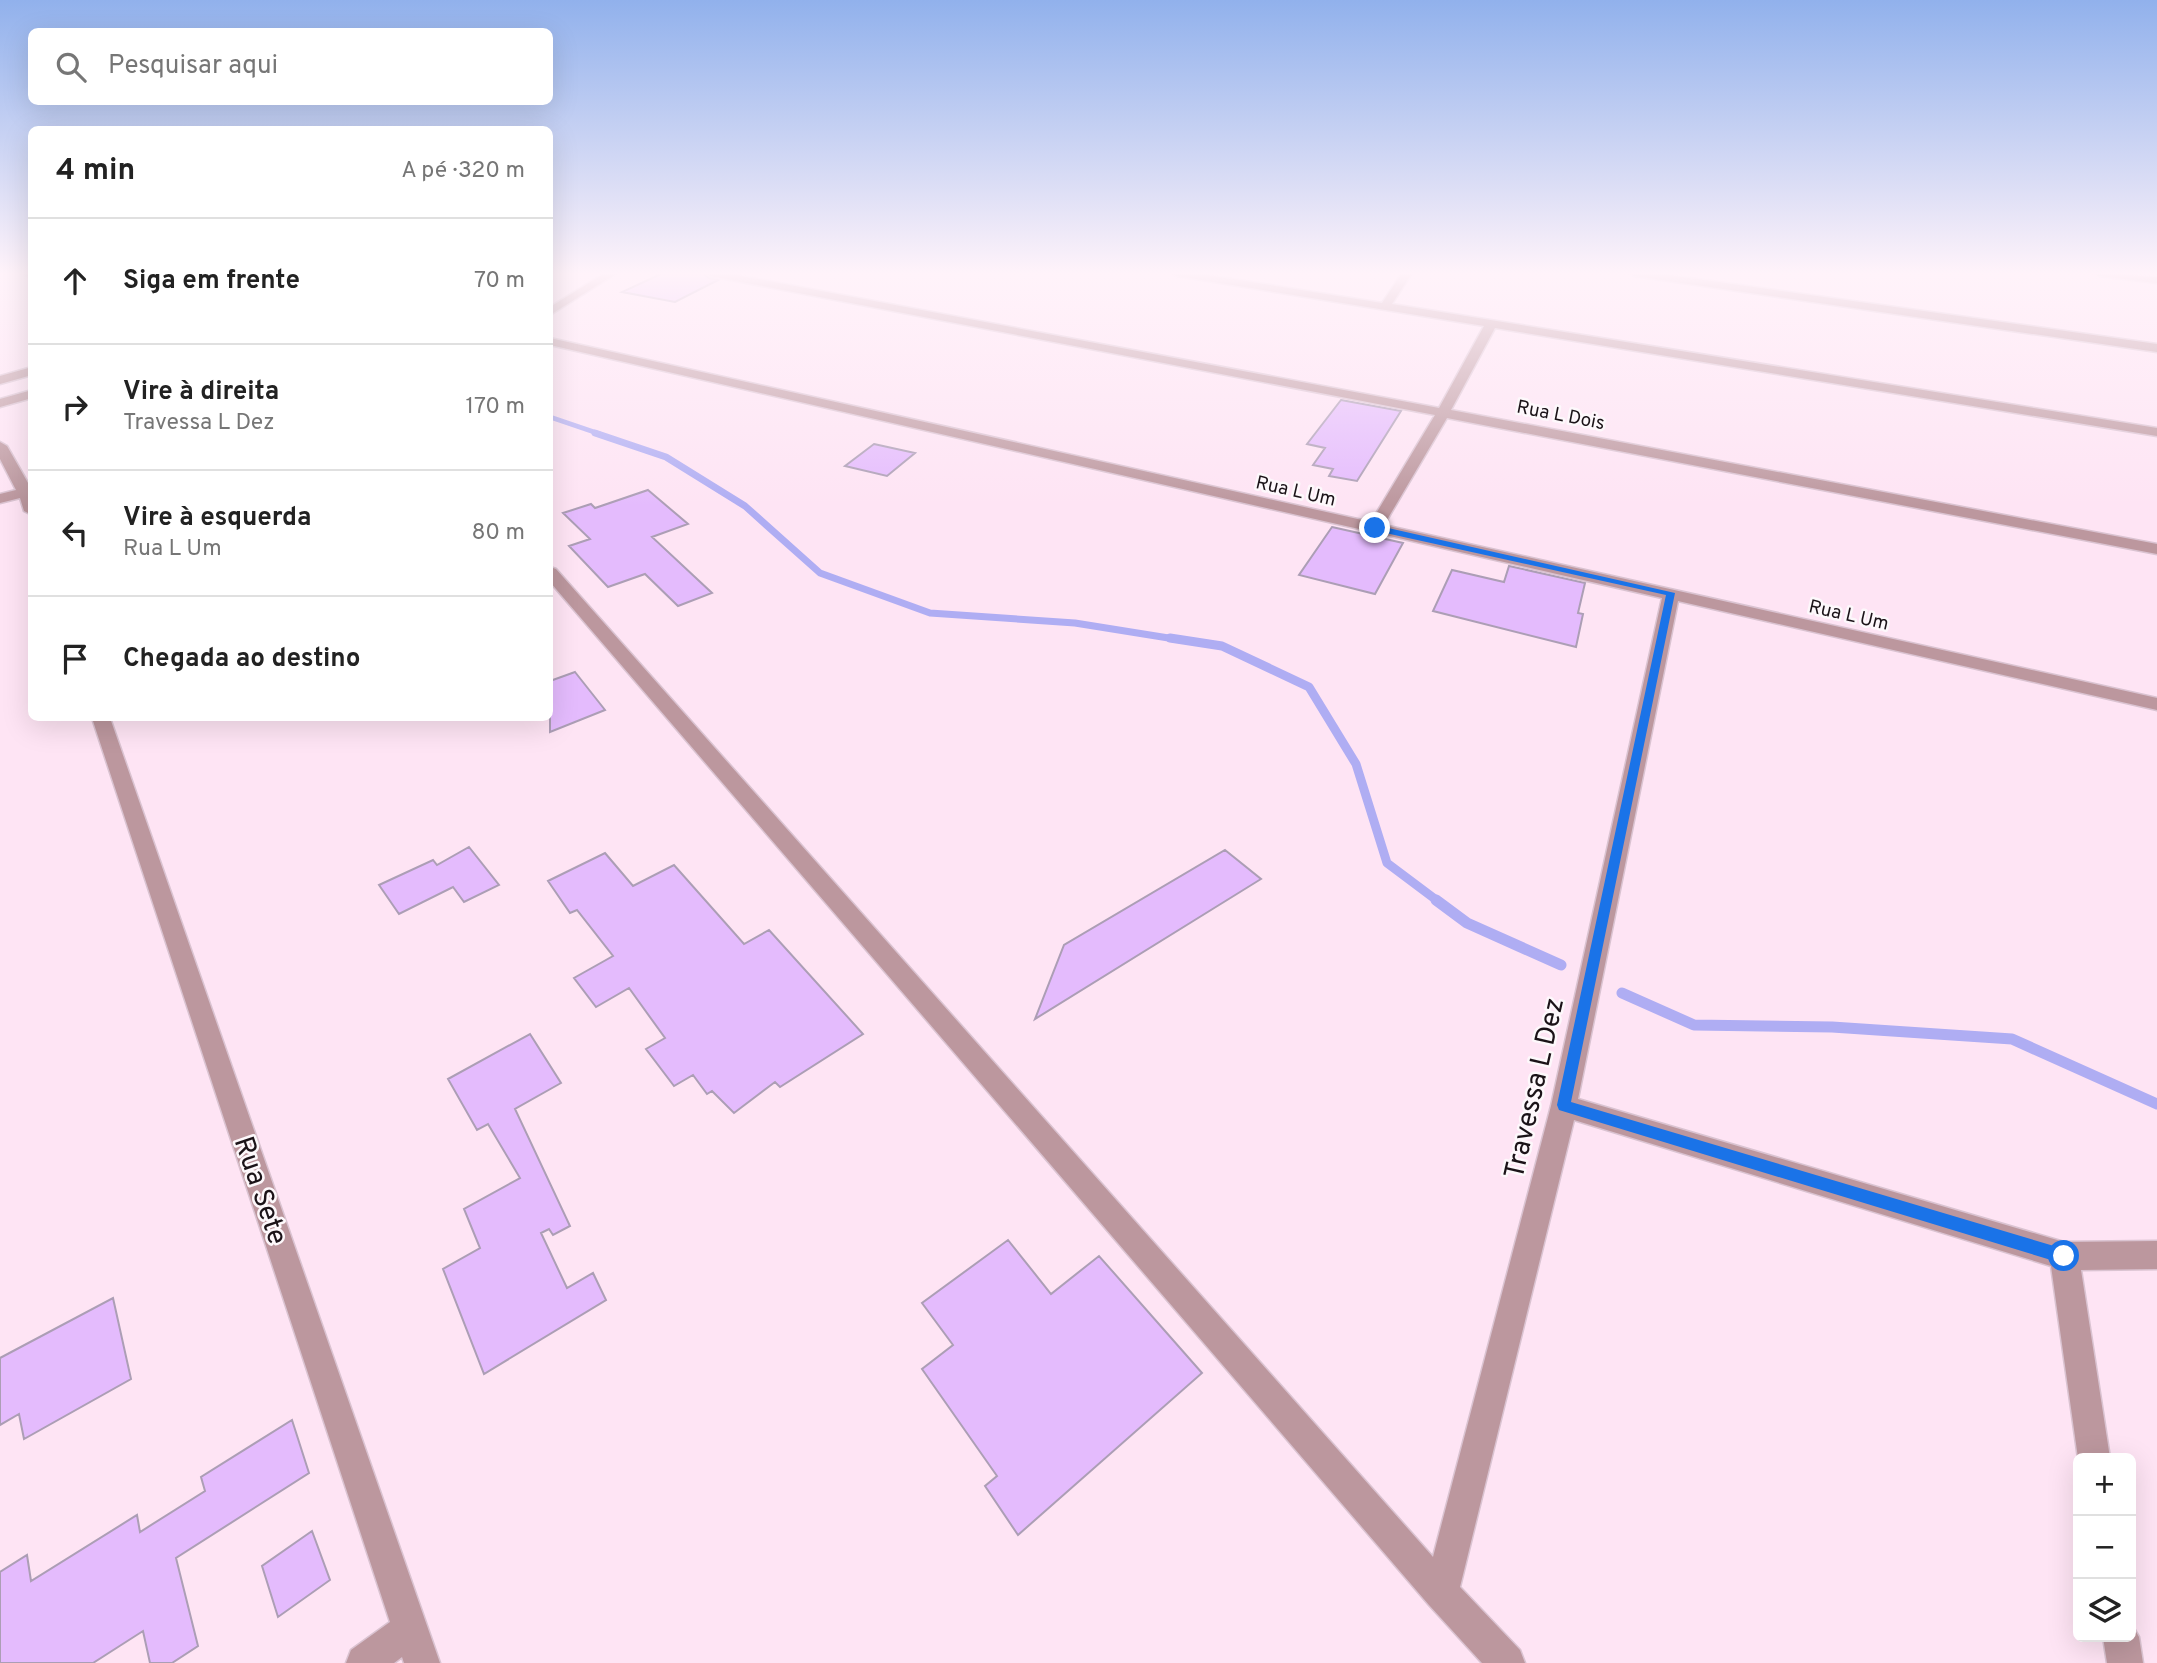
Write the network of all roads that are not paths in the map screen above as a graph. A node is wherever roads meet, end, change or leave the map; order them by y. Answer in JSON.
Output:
{"nodes":[{"id":1,"x":588,"y":351,"type":"edge"},
{"id":2,"x":1123,"y":351,"type":"edge"},
{"id":3,"x":1477,"y":351,"type":"edge"},
{"id":4,"x":1655,"y":351,"type":"edge"},
{"id":5,"x":28,"y":372,"type":"edge"},
{"id":6,"x":0,"y":380,"type":"edge"},
{"id":7,"x":28,"y":395,"type":"edge"},
{"id":8,"x":0,"y":403,"type":"edge"},
{"id":9,"x":1444,"y":411,"type":"junction"},
{"id":10,"x":2157,"y":432,"type":"edge"},
{"id":11,"x":0,"y":446,"type":"edge"},
{"id":12,"x":25,"y":492,"type":"junction"},
{"id":13,"x":0,"y":499,"type":"edge"},
{"id":14,"x":28,"y":500,"type":"edge"},
{"id":15,"x":1375,"y":528,"type":"junction"},
{"id":16,"x":2157,"y":549,"type":"edge"},
{"id":17,"x":553,"y":575,"type":"edge"},
{"id":18,"x":1671,"y":593,"type":"junction"},
{"id":19,"x":2157,"y":704,"type":"edge"},
{"id":20,"x":103,"y":721,"type":"edge"},
{"id":21,"x":1564,"y":1105,"type":"junction"},
{"id":22,"x":2157,"y":1255,"type":"edge"},
{"id":23,"x":2064,"y":1256,"type":"junction"},
{"id":24,"x":2093,"y":1453,"type":"edge"},
{"id":25,"x":1441,"y":1593,"type":"junction"},
{"id":26,"x":411,"y":1629,"type":"junction"},
{"id":27,"x":2122,"y":1642,"type":"edge"},
{"id":28,"x":365,"y":1663,"type":"edge"},
{"id":29,"x":422,"y":1663,"type":"edge"},
{"id":30,"x":1507,"y":1663,"type":"edge"},
{"id":31,"x":2125,"y":1663,"type":"edge"}],
"edges":[{"from":1,"to":15,"type":"street","name":"Rua L Um"},
{"from":2,"to":9,"type":"street","name":"Rua L Dois"},
{"from":3,"to":9,"type":"street"},
{"from":4,"to":10,"type":"street"},
{"from":5,"to":6,"type":"street"},
{"from":7,"to":8,"type":"street"},
{"from":9,"to":15,"type":"street"},
{"from":9,"to":16,"type":"street","name":"Rua L Dois"},
{"from":11,"to":12,"type":"street"},
{"from":12,"to":13,"type":"street"},
{"from":12,"to":14,"type":"street"},
{"from":15,"to":18,"type":"street","name":"Rua L Um"},
{"from":17,"to":25,"type":"street"},
{"from":18,"to":19,"type":"street","name":"Rua L Um"},
{"from":18,"to":21,"type":"street","name":"Travessa L Dez"},
{"from":20,"to":26,"type":"street","name":"Rua Sete"},
{"from":21,"to":23,"type":"street"},
{"from":21,"to":25,"type":"street","name":"Travessa L Dez"},
{"from":22,"to":23,"type":"street"},
{"from":23,"to":24,"type":"street"},
{"from":25,"to":30,"type":"street"},
{"from":26,"to":28,"type":"street"},
{"from":26,"to":29,"type":"street","name":"Rua Sete"},
{"from":27,"to":31,"type":"street"}]}
